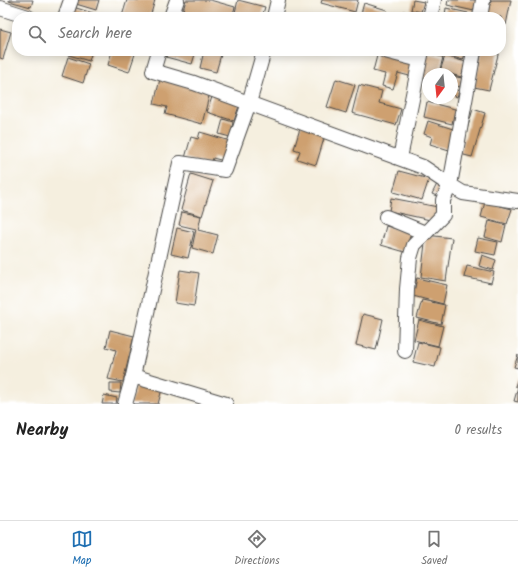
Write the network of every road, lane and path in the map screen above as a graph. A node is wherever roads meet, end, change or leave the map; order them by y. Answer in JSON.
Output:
{"nodes":[{"id":1,"x":71,"y":0,"type":"edge"},
{"id":2,"x":177,"y":0,"type":"edge"},
{"id":3,"x":278,"y":0,"type":"edge"},
{"id":4,"x":434,"y":0,"type":"edge"},
{"id":5,"x":483,"y":0,"type":"edge"},
{"id":6,"x":0,"y":8,"type":"edge"},
{"id":7,"x":12,"y":12,"type":"edge"},
{"id":8,"x":67,"y":12,"type":"edge"},
{"id":9,"x":173,"y":12,"type":"edge"},
{"id":10,"x":275,"y":12,"type":"edge"},
{"id":11,"x":431,"y":12,"type":"edge"},
{"id":12,"x":481,"y":12,"type":"edge"},
{"id":13,"x":157,"y":56,"type":"edge"},
{"id":14,"x":263,"y":56,"type":"edge"},
{"id":15,"x":421,"y":56,"type":"edge"},
{"id":16,"x":473,"y":56,"type":"edge"},
{"id":17,"x":249,"y":103,"type":"junction"},
{"id":18,"x":400,"y":158,"type":"junction"},
{"id":19,"x":450,"y":185,"type":"junction"},
{"id":20,"x":518,"y":201,"type":"edge"},
{"id":21,"x":386,"y":217,"type":"dead end"},
{"id":22,"x":425,"y":233,"type":"junction"},
{"id":23,"x":405,"y":351,"type":"dead end"},
{"id":24,"x":133,"y":376,"type":"junction"},
{"id":25,"x":125,"y":404,"type":"edge"},
{"id":26,"x":226,"y":404,"type":"edge"}],
"edges":[{"from":1,"to":8,"type":"street"},
{"from":2,"to":9,"type":"street"},
{"from":3,"to":10,"type":"street"},
{"from":4,"to":11,"type":"street"},
{"from":5,"to":12,"type":"street"},
{"from":6,"to":7,"type":"street"},
{"from":13,"to":17,"type":"street"},
{"from":14,"to":17,"type":"street"},
{"from":15,"to":18,"type":"street"},
{"from":16,"to":19,"type":"street"},
{"from":17,"to":18,"type":"street"},
{"from":17,"to":24,"type":"street"},
{"from":18,"to":19,"type":"street"},
{"from":19,"to":20,"type":"street"},
{"from":19,"to":22,"type":"street"},
{"from":21,"to":22,"type":"street"},
{"from":22,"to":23,"type":"street"},
{"from":24,"to":25,"type":"street"},
{"from":24,"to":26,"type":"street"}]}
